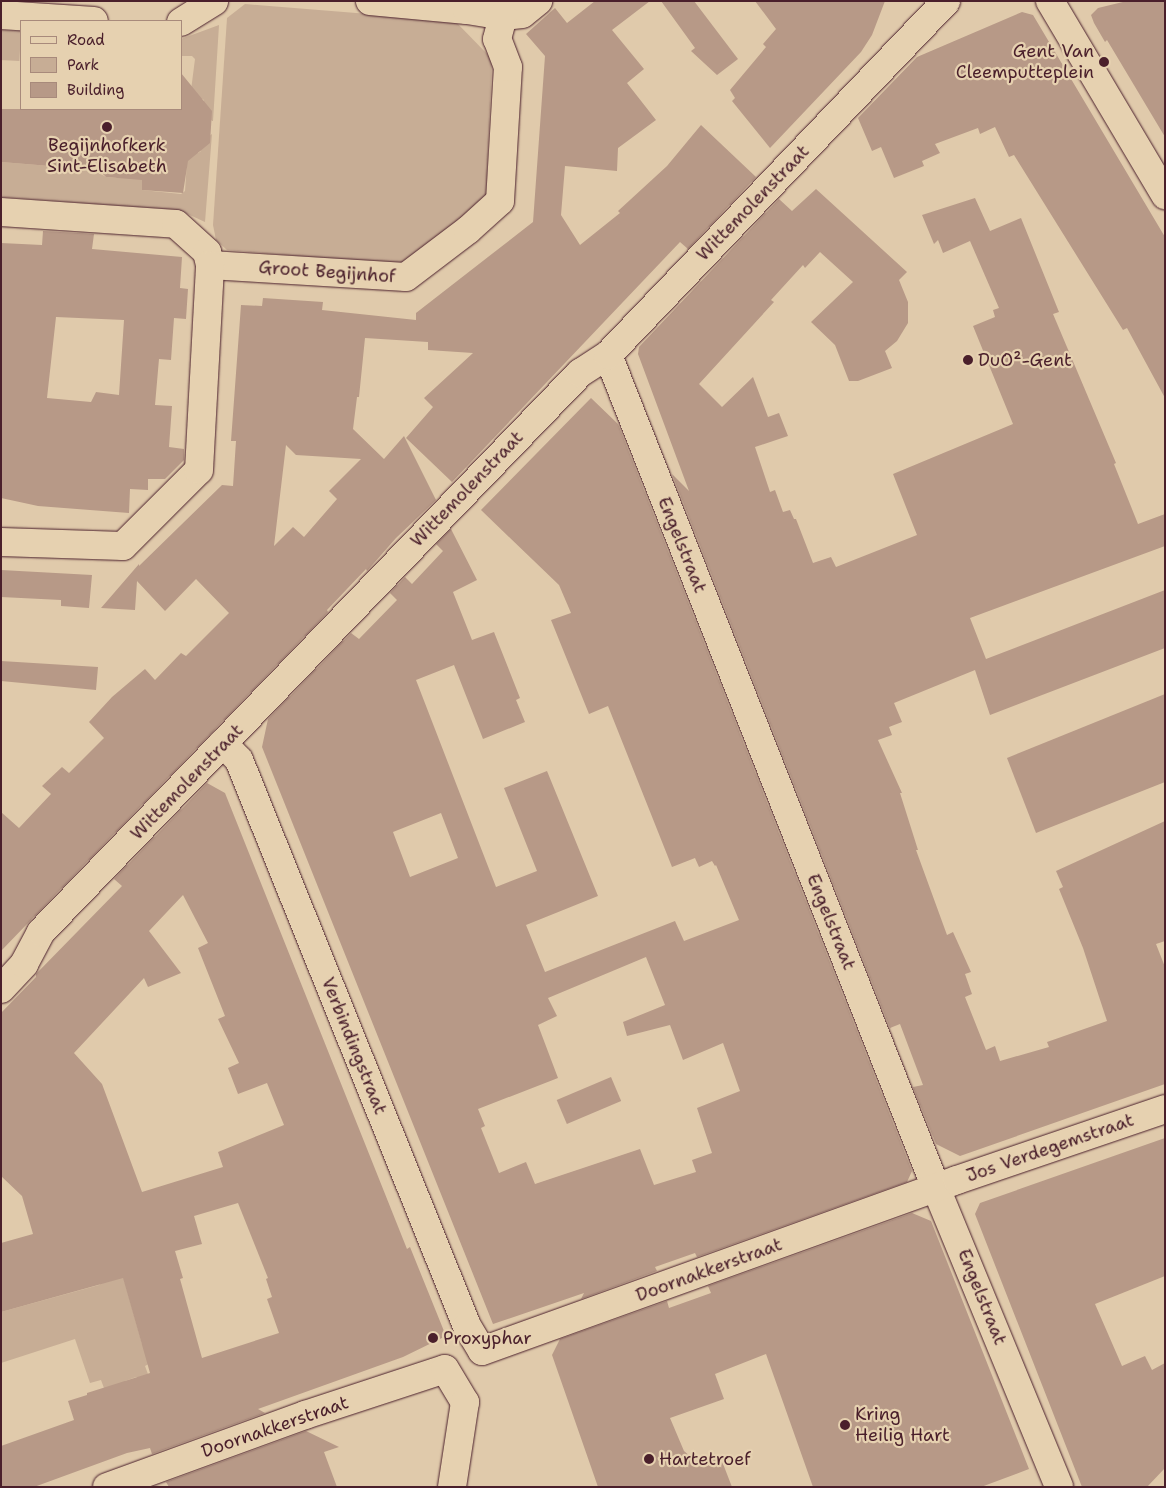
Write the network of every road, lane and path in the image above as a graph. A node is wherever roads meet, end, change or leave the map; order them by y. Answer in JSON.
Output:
{"nodes":[{"id":1,"x":214,"y":1,"type":"edge"},
{"id":2,"x":370,"y":1,"type":"edge"},
{"id":3,"x":538,"y":1,"type":"edge"},
{"id":4,"x":946,"y":1,"type":"edge"},
{"id":5,"x":1050,"y":1,"type":"edge"},
{"id":6,"x":377,"y":2,"type":"edge"},
{"id":7,"x":1,"y":15,"type":"edge"},
{"id":8,"x":503,"y":16,"type":"junction"},
{"id":9,"x":78,"y":20,"type":"edge"},
{"id":10,"x":182,"y":21,"type":"edge"},
{"id":11,"x":1165,"y":195,"type":"edge"},
{"id":12,"x":1,"y":212,"type":"edge"},
{"id":13,"x":210,"y":265,"type":"junction"},
{"id":14,"x":608,"y":355,"type":"junction"},
{"id":15,"x":1,"y":542,"type":"edge"},
{"id":16,"x":223,"y":743,"type":"junction"},
{"id":17,"x":1,"y":989,"type":"edge"},
{"id":18,"x":1165,"y":1109,"type":"edge"},
{"id":19,"x":936,"y":1188,"type":"junction"},
{"id":20,"x":482,"y":1350,"type":"joint"},
{"id":21,"x":107,"y":1487,"type":"edge"},
{"id":22,"x":452,"y":1487,"type":"edge"},
{"id":23,"x":1059,"y":1487,"type":"edge"}],
"edges":[{"from":1,"to":10,"type":"street"},
{"from":2,"to":6,"type":"street"},
{"from":3,"to":8,"type":"street"},
{"from":4,"to":14,"type":"street","name":"Wittemolenstraat"},
{"from":5,"to":11,"type":"street"},
{"from":6,"to":8,"type":"street"},
{"from":7,"to":9,"type":"street"},
{"from":8,"to":13,"type":"street","name":"Groot Begijnhof"},
{"from":12,"to":13,"type":"street"},
{"from":13,"to":15,"type":"street"},
{"from":14,"to":16,"type":"street","name":"Wittemolenstraat"},
{"from":14,"to":19,"type":"street","name":"Engelstraat"},
{"from":16,"to":17,"type":"street","name":"Wittemolenstraat"},
{"from":16,"to":20,"type":"street","name":"Verbindingstraat"},
{"from":18,"to":19,"type":"street","name":"Jos Verdegemstraat"},
{"from":19,"to":20,"type":"street","name":"Doornakkerstraat"},
{"from":19,"to":23,"type":"street","name":"Engelstraat"},
{"from":21,"to":22,"type":"street","name":"Doornakkerstraat"}]}
